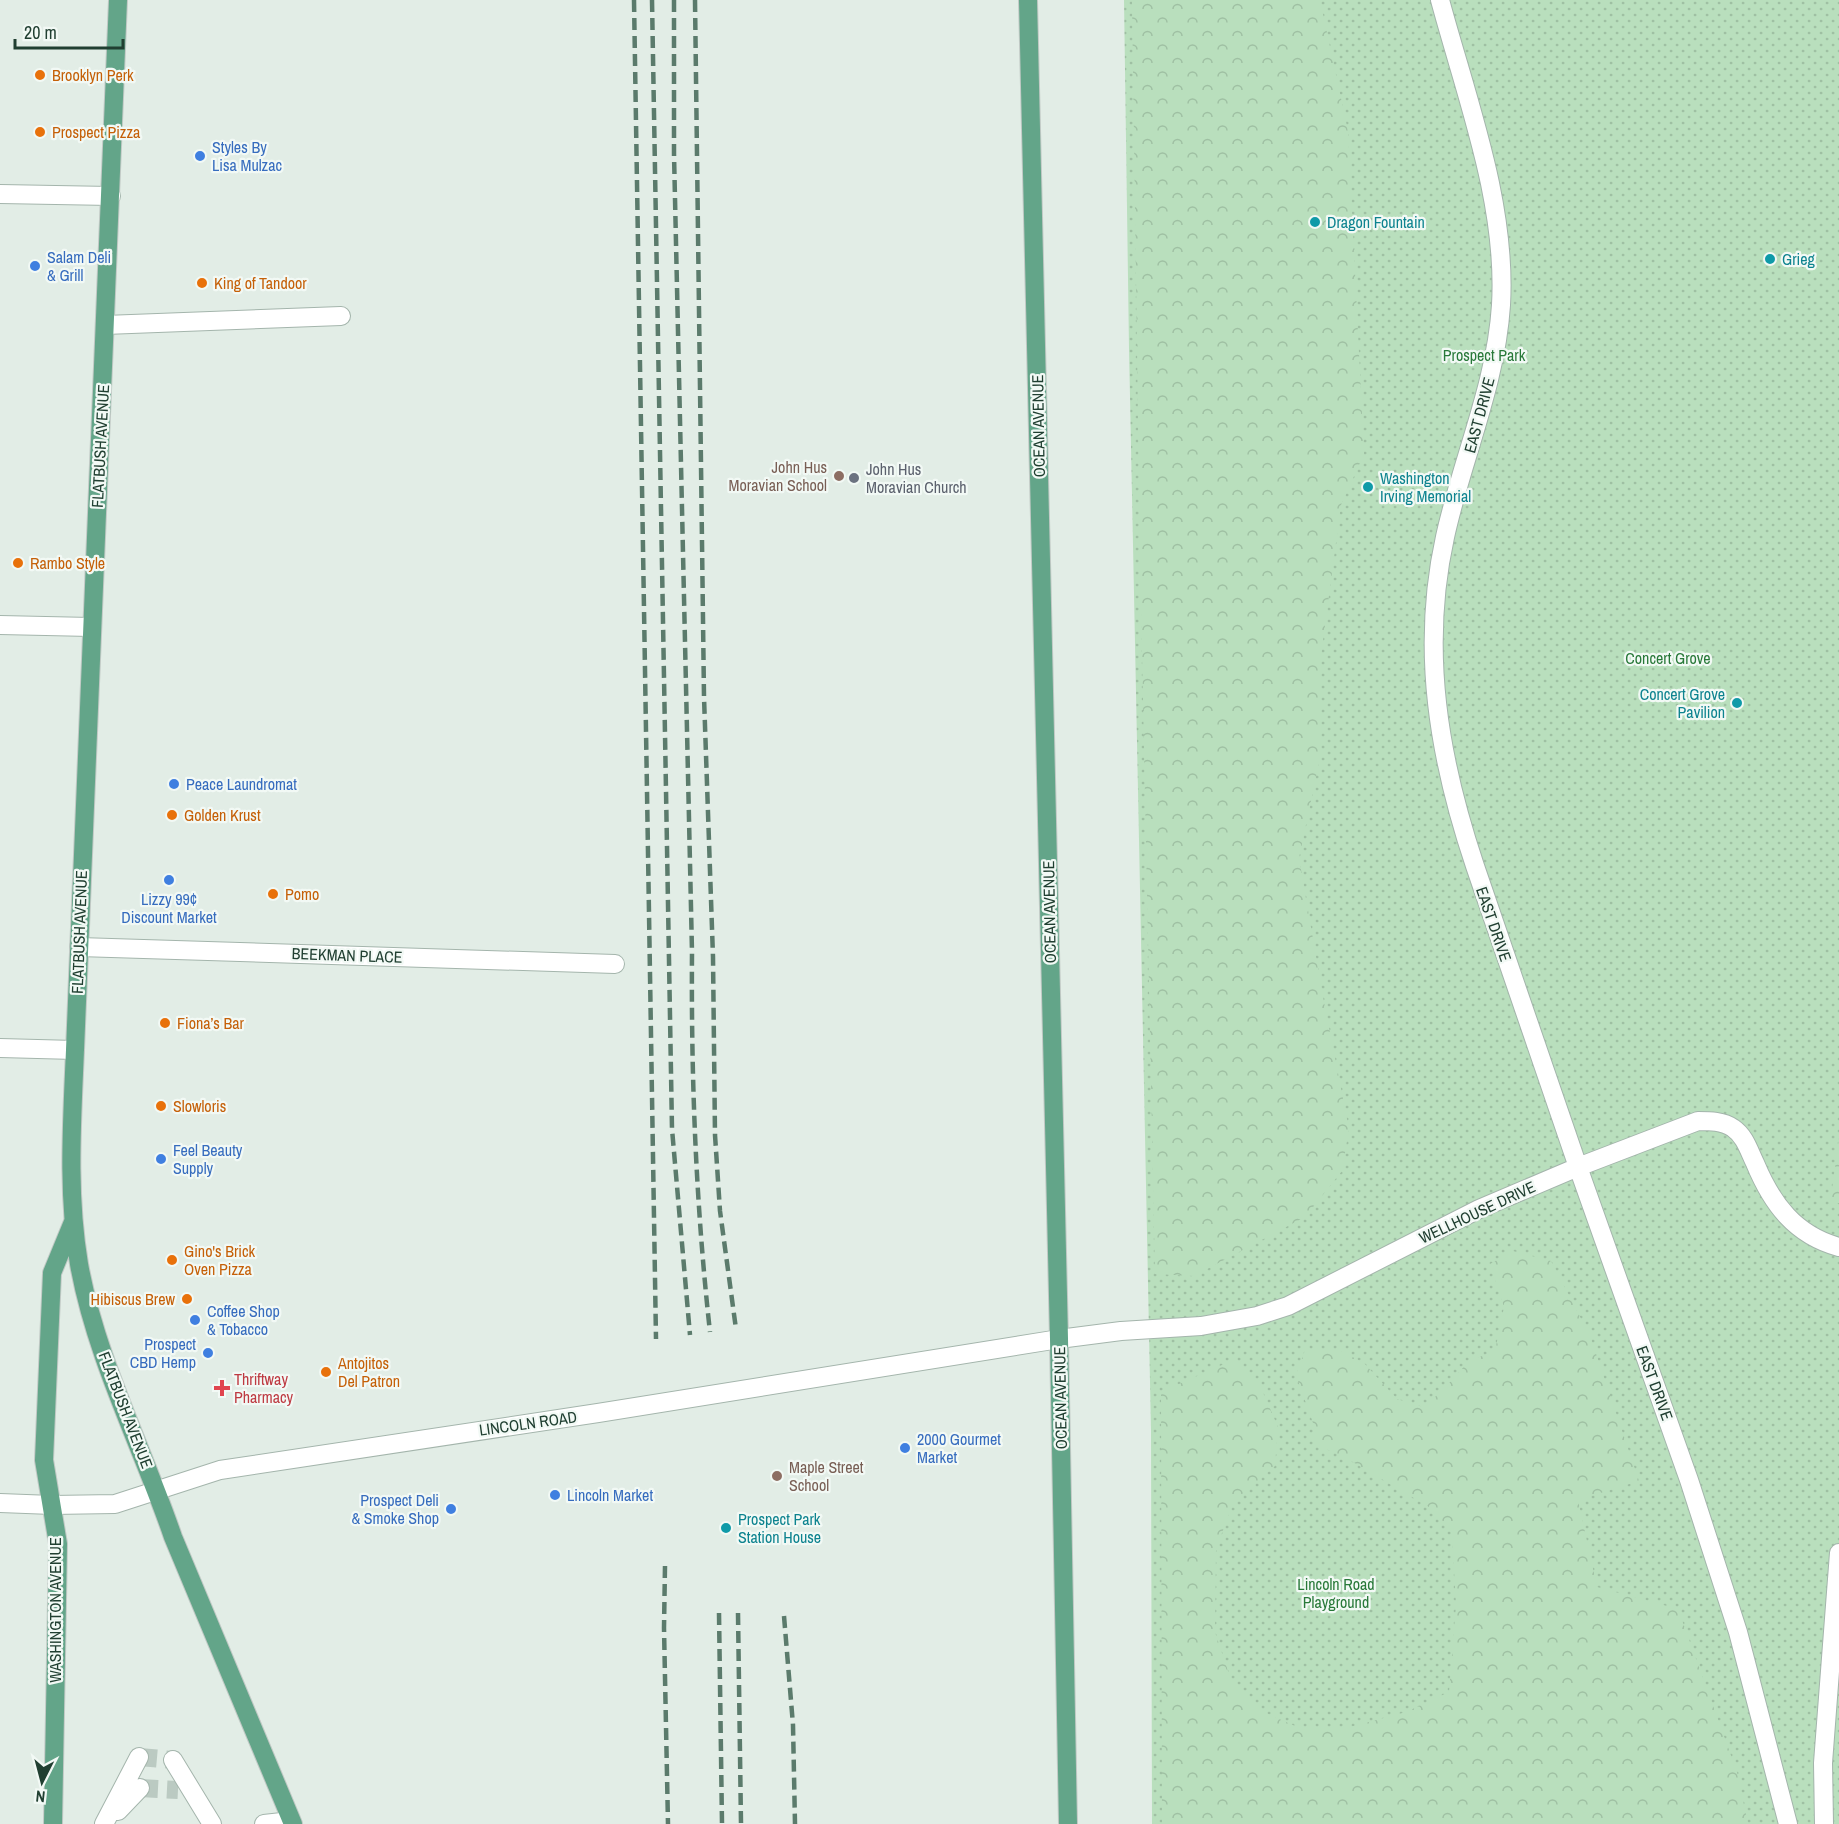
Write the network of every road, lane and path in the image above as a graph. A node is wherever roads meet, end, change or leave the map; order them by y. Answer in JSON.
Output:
{"nodes":[{"id":1,"x":118,"y":0,"type":"edge"},
{"id":2,"x":1028,"y":0,"type":"edge"},
{"id":3,"x":1440,"y":0,"type":"edge"},
{"id":4,"x":0,"y":194,"type":"edge"},
{"id":5,"x":111,"y":196,"type":"junction"},
{"id":6,"x":341,"y":316,"type":"dead end"},
{"id":7,"x":105,"y":325,"type":"junction"},
{"id":8,"x":0,"y":625,"type":"edge"},
{"id":9,"x":92,"y":627,"type":"junction"},
{"id":10,"x":79,"y":947,"type":"junction"},
{"id":11,"x":615,"y":964,"type":"dead end"},
{"id":12,"x":0,"y":1048,"type":"edge"},
{"id":13,"x":75,"y":1050,"type":"junction"},
{"id":14,"x":1578,"y":1167,"type":"junction"},
{"id":15,"x":73,"y":1220,"type":"junction"},
{"id":16,"x":1839,"y":1248,"type":"edge"},
{"id":17,"x":1059,"y":1339,"type":"junction"},
{"id":18,"x":157,"y":1490,"type":"junction"},
{"id":19,"x":0,"y":1503,"type":"edge"},
{"id":20,"x":52,"y":1505,"type":"junction"},
{"id":21,"x":1839,"y":1553,"type":"edge"},
{"id":22,"x":139,"y":1757,"type":"dead end"},
{"id":23,"x":173,"y":1760,"type":"dead end"},
{"id":24,"x":140,"y":1788,"type":"dead end"},
{"id":25,"x":178,"y":1790,"type":"tunnel mouth"},
{"id":26,"x":292,"y":1822,"type":"edge"},
{"id":27,"x":54,"y":1824,"type":"edge"},
{"id":28,"x":105,"y":1824,"type":"edge"},
{"id":29,"x":212,"y":1824,"type":"edge"},
{"id":30,"x":264,"y":1824,"type":"edge"},
{"id":31,"x":1068,"y":1824,"type":"edge"},
{"id":32,"x":1788,"y":1824,"type":"edge"},
{"id":33,"x":1824,"y":1824,"type":"edge"}],
"edges":[{"from":1,"to":5,"type":"main road","name":"FLATBUSH AVENUE"},
{"from":2,"to":17,"type":"main road","name":"OCEAN AVENUE"},
{"from":3,"to":14,"type":"street","name":"EAST DRIVE"},
{"from":4,"to":5,"type":"street"},
{"from":5,"to":7,"type":"main road","name":"FLATBUSH AVENUE"},
{"from":6,"to":7,"type":"street"},
{"from":7,"to":9,"type":"main road","name":"FLATBUSH AVENUE"},
{"from":8,"to":9,"type":"street"},
{"from":9,"to":10,"type":"main road","name":"FLATBUSH AVENUE"},
{"from":10,"to":11,"type":"street","name":"BEEKMAN PLACE"},
{"from":10,"to":13,"type":"main road","name":"FLATBUSH AVENUE"},
{"from":12,"to":13,"type":"street"},
{"from":13,"to":15,"type":"main road","name":"FLATBUSH AVENUE"},
{"from":14,"to":16,"type":"street","name":"WELLHOUSE DRIVE"},
{"from":14,"to":17,"type":"street","name":"WELLHOUSE DRIVE"},
{"from":14,"to":32,"type":"street","name":"EAST DRIVE"},
{"from":15,"to":18,"type":"main road","name":"FLATBUSH AVENUE"},
{"from":15,"to":20,"type":"main road","name":"WASHINGTON AVENUE"},
{"from":17,"to":18,"type":"street","name":"LINCOLN ROAD"},
{"from":17,"to":31,"type":"main road","name":"OCEAN AVENUE"},
{"from":18,"to":20,"type":"street","name":"LINCOLN ROAD"},
{"from":18,"to":26,"type":"main road","name":"FLATBUSH AVENUE"},
{"from":19,"to":20,"type":"street","name":"LINCOLN ROAD"},
{"from":20,"to":27,"type":"main road","name":"WASHINGTON AVENUE"},
{"from":21,"to":33,"type":"street"},
{"from":22,"to":28,"type":"street"},
{"from":23,"to":29,"type":"street"},
{"from":24,"to":28,"type":"street"},
{"from":25,"to":29,"type":"street"},
{"from":26,"to":30,"type":"street"}]}
